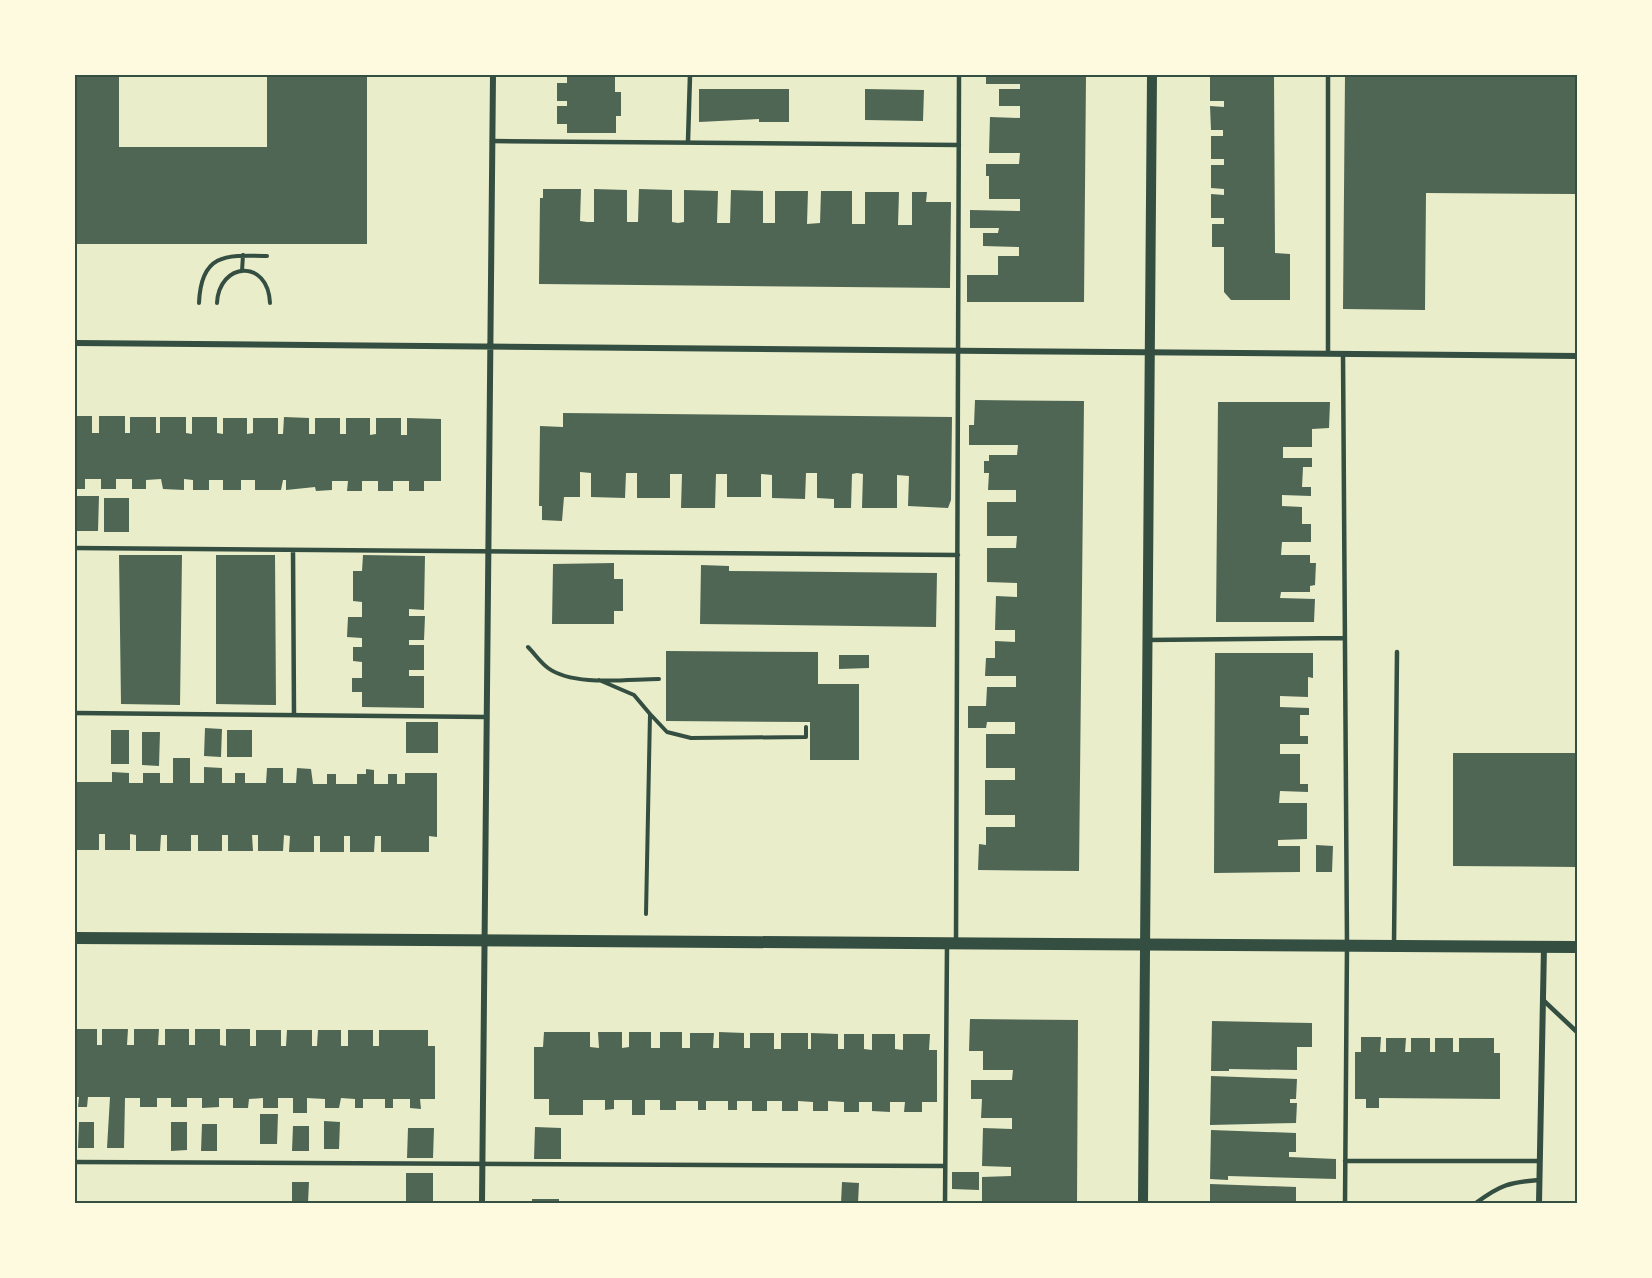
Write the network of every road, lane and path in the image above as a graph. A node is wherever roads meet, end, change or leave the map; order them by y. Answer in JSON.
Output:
{"nodes":[{"id":1,"x":493,"y":75,"type":"edge"},
{"id":2,"x":690,"y":75,"type":"edge"},
{"id":3,"x":959,"y":75,"type":"edge"},
{"id":4,"x":1152,"y":75,"type":"edge"},
{"id":5,"x":1329,"y":75,"type":"edge"},
{"id":6,"x":492,"y":141,"type":"junction"},
{"id":7,"x":688,"y":141,"type":"junction"},
{"id":8,"x":959,"y":145,"type":"junction"},
{"id":9,"x":243,"y":255,"type":"junction"},
{"id":10,"x":267,"y":255,"type":"dead end"},
{"id":11,"x":242,"y":271,"type":"junction"},
{"id":12,"x":199,"y":303,"type":"dead end"},
{"id":13,"x":217,"y":303,"type":"dead end"},
{"id":14,"x":270,"y":303,"type":"dead end"},
{"id":15,"x":75,"y":343,"type":"edge"},
{"id":16,"x":491,"y":347,"type":"junction"},
{"id":17,"x":959,"y":350,"type":"junction"},
{"id":18,"x":1150,"y":352,"type":"junction"},
{"id":19,"x":1328,"y":354,"type":"junction"},
{"id":20,"x":1343,"y":354,"type":"junction"},
{"id":21,"x":1577,"y":356,"type":"edge"},
{"id":22,"x":75,"y":548,"type":"edge"},
{"id":23,"x":293,"y":550,"type":"junction"},
{"id":24,"x":489,"y":551,"type":"junction"},
{"id":25,"x":958,"y":555,"type":"junction"},
{"id":26,"x":1345,"y":638,"type":"junction"},
{"id":27,"x":1148,"y":640,"type":"junction"},
{"id":28,"x":528,"y":648,"type":"dead end"},
{"id":29,"x":1397,"y":652,"type":"dead end"},
{"id":30,"x":659,"y":678,"type":"dead end"},
{"id":31,"x":598,"y":680,"type":"junction"},
{"id":32,"x":75,"y":713,"type":"edge"},
{"id":33,"x":650,"y":714,"type":"junction"},
{"id":34,"x":294,"y":715,"type":"junction"},
{"id":35,"x":487,"y":717,"type":"junction"},
{"id":36,"x":806,"y":727,"type":"dead end"},
{"id":37,"x":646,"y":914,"type":"dead end"},
{"id":38,"x":75,"y":938,"type":"edge"},
{"id":39,"x":485,"y":940,"type":"junction"},
{"id":40,"x":951,"y":943,"type":"junction"},
{"id":41,"x":1145,"y":944,"type":"junction"},
{"id":42,"x":1347,"y":945,"type":"junction"},
{"id":43,"x":1394,"y":945,"type":"junction"},
{"id":44,"x":1544,"y":946,"type":"junction"},
{"id":45,"x":1577,"y":947,"type":"edge"},
{"id":46,"x":1543,"y":1000,"type":"junction"},
{"id":47,"x":1577,"y":1032,"type":"edge"},
{"id":48,"x":1345,"y":1161,"type":"junction"},
{"id":49,"x":1540,"y":1161,"type":"junction"},
{"id":50,"x":75,"y":1162,"type":"edge"},
{"id":51,"x":483,"y":1163,"type":"junction"},
{"id":52,"x":945,"y":1166,"type":"junction"},
{"id":53,"x":1539,"y":1180,"type":"junction"},
{"id":54,"x":482,"y":1203,"type":"edge"},
{"id":55,"x":945,"y":1203,"type":"edge"},
{"id":56,"x":1143,"y":1203,"type":"edge"},
{"id":57,"x":1345,"y":1203,"type":"edge"},
{"id":58,"x":1476,"y":1203,"type":"edge"},
{"id":59,"x":1539,"y":1203,"type":"edge"}],
"edges":[{"from":1,"to":6,"type":"street"},
{"from":2,"to":7,"type":"lane"},
{"from":3,"to":8,"type":"lane"},
{"from":4,"to":18,"type":"street"},
{"from":5,"to":19,"type":"lane"},
{"from":6,"to":7,"type":"lane"},
{"from":6,"to":16,"type":"street"},
{"from":7,"to":8,"type":"lane"},
{"from":8,"to":17,"type":"lane"},
{"from":9,"to":10,"type":"path"},
{"from":9,"to":11,"type":"path"},
{"from":9,"to":12,"type":"path"},
{"from":11,"to":13,"type":"path"},
{"from":11,"to":14,"type":"path"},
{"from":15,"to":16,"type":"street"},
{"from":16,"to":17,"type":"street"},
{"from":16,"to":24,"type":"street"},
{"from":17,"to":18,"type":"street"},
{"from":17,"to":25,"type":"lane"},
{"from":18,"to":19,"type":"street"},
{"from":18,"to":27,"type":"street"},
{"from":19,"to":20,"type":"street"},
{"from":20,"to":21,"type":"street"},
{"from":20,"to":26,"type":"lane"},
{"from":22,"to":23,"type":"lane"},
{"from":23,"to":24,"type":"lane"},
{"from":23,"to":34,"type":"lane"},
{"from":24,"to":25,"type":"lane"},
{"from":24,"to":35,"type":"street"},
{"from":25,"to":40,"type":"lane"},
{"from":26,"to":27,"type":"lane"},
{"from":26,"to":42,"type":"lane"},
{"from":27,"to":41,"type":"street"},
{"from":28,"to":31,"type":"path"},
{"from":29,"to":43,"type":"lane"},
{"from":30,"to":31,"type":"path"},
{"from":31,"to":33,"type":"path"},
{"from":32,"to":34,"type":"lane"},
{"from":33,"to":36,"type":"path"},
{"from":33,"to":37,"type":"path"},
{"from":34,"to":35,"type":"lane"},
{"from":35,"to":39,"type":"street"},
{"from":38,"to":39,"type":"main road"},
{"from":39,"to":40,"type":"main road"},
{"from":39,"to":51,"type":"street"},
{"from":40,"to":41,"type":"main road"},
{"from":40,"to":52,"type":"lane"},
{"from":41,"to":42,"type":"main road"},
{"from":41,"to":56,"type":"street"},
{"from":42,"to":43,"type":"main road"},
{"from":42,"to":48,"type":"lane"},
{"from":43,"to":44,"type":"main road"},
{"from":44,"to":45,"type":"main road"},
{"from":44,"to":46,"type":"street"},
{"from":46,"to":47,"type":"lane"},
{"from":46,"to":49,"type":"street"},
{"from":48,"to":49,"type":"lane"},
{"from":48,"to":57,"type":"lane"},
{"from":49,"to":53,"type":"street"},
{"from":50,"to":51,"type":"lane"},
{"from":51,"to":52,"type":"lane"},
{"from":51,"to":54,"type":"street"},
{"from":52,"to":55,"type":"lane"},
{"from":53,"to":58,"type":"lane"},
{"from":53,"to":59,"type":"street"}]}
